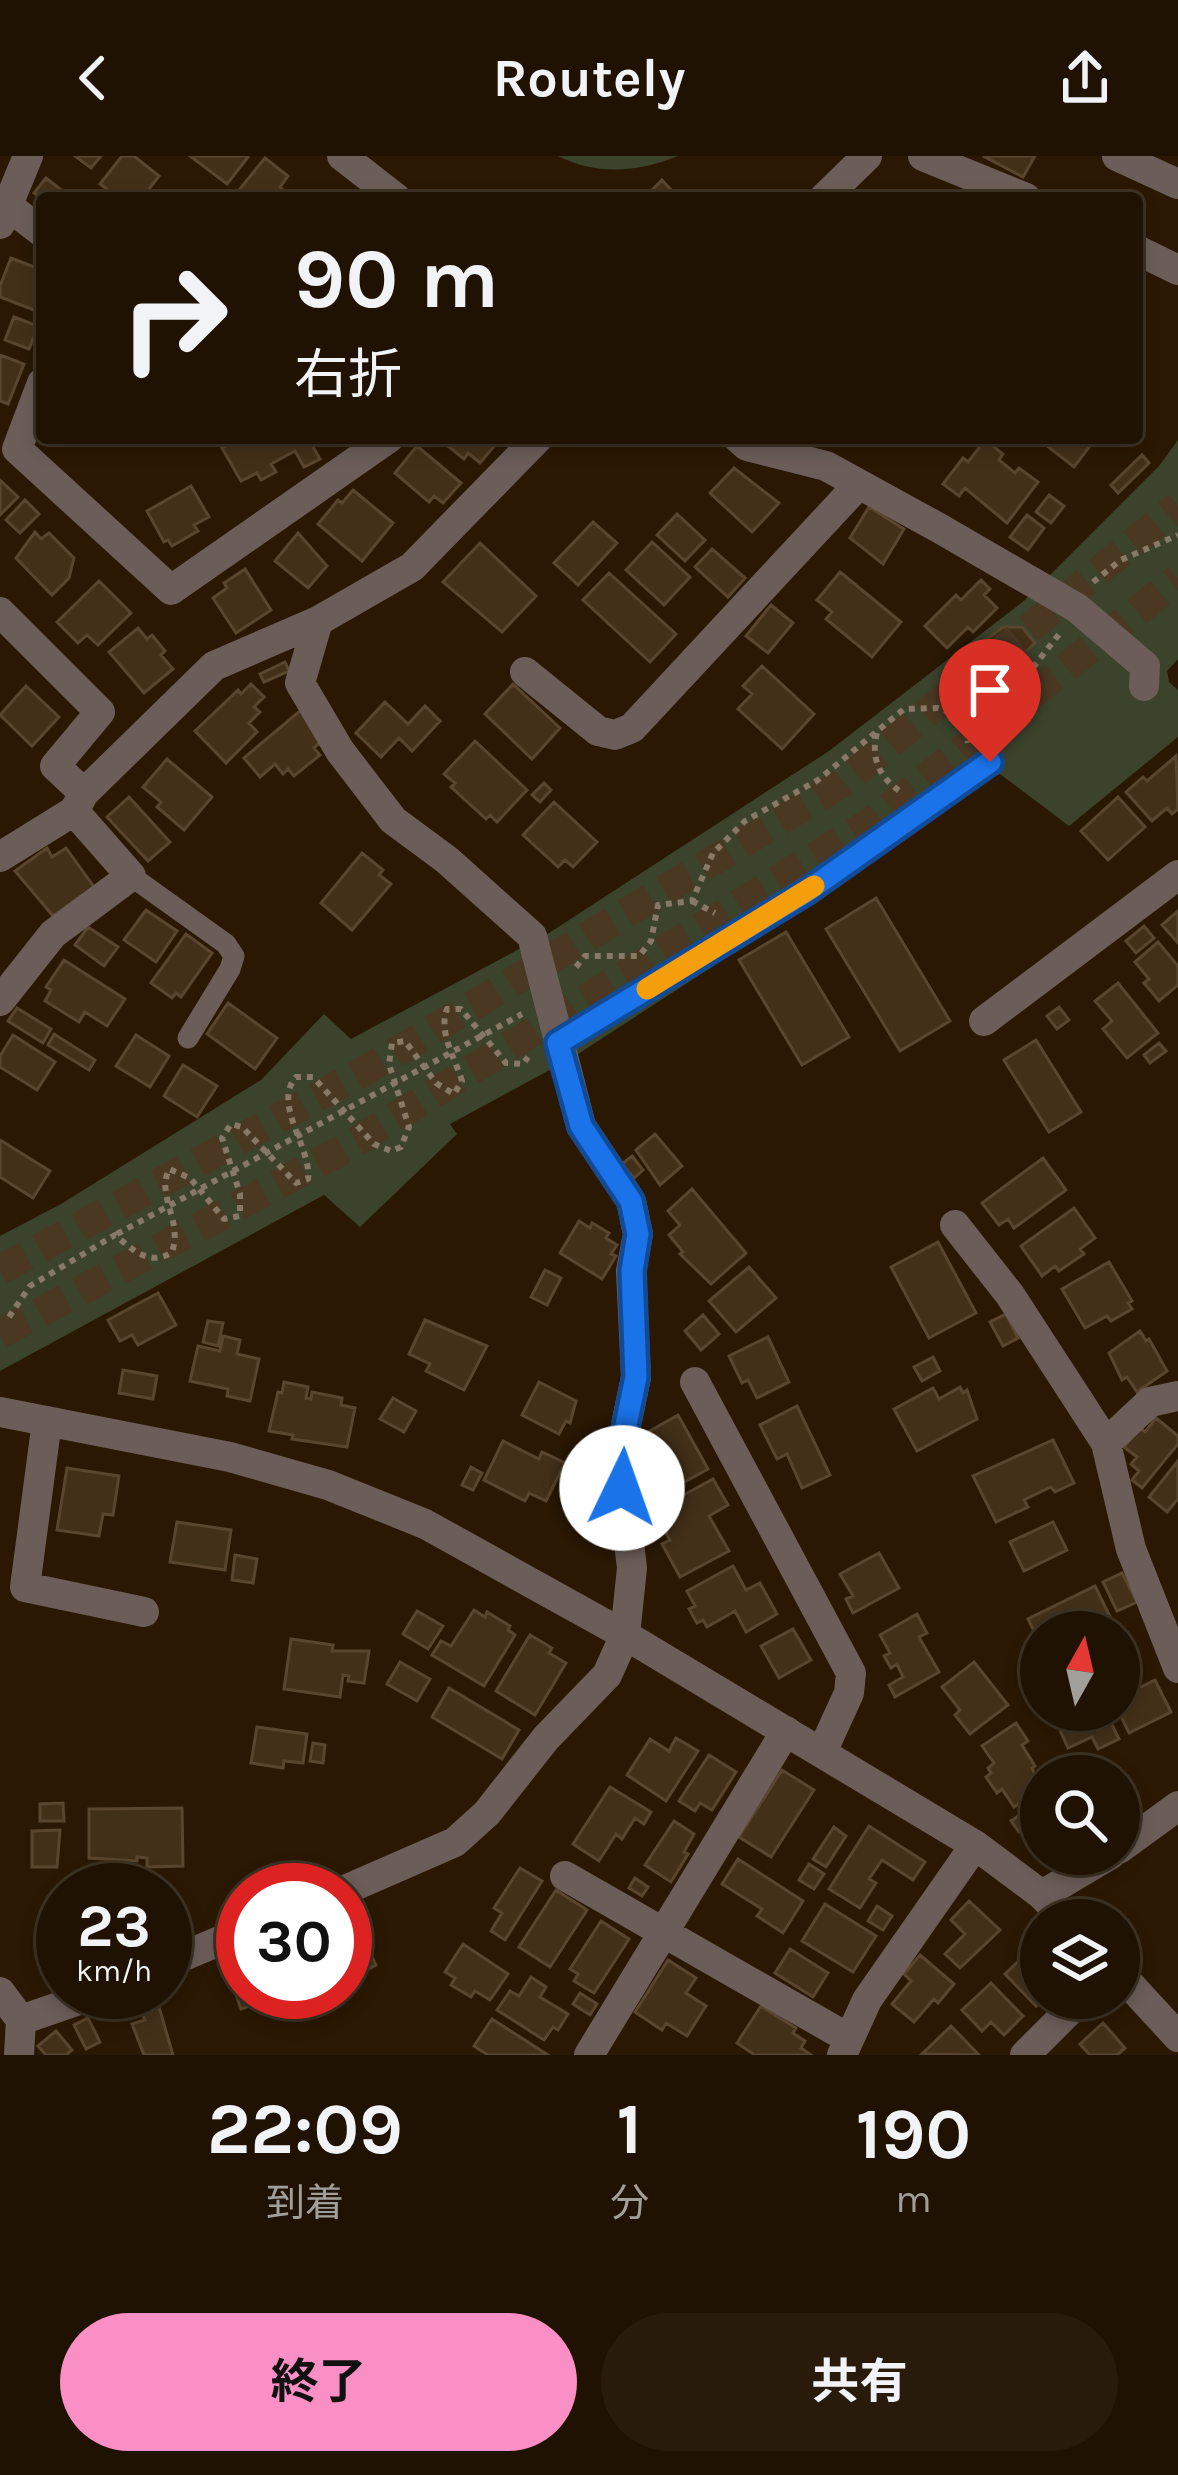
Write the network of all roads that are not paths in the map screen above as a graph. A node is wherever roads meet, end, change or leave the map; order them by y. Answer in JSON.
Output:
{"nodes":[{"id":1,"x":28,"y":156,"type":"edge"},
{"id":2,"x":342,"y":156,"type":"edge"},
{"id":3,"x":866,"y":156,"type":"edge"},
{"id":4,"x":923,"y":156,"type":"edge"},
{"id":5,"x":1117,"y":156,"type":"edge"},
{"id":6,"x":1178,"y":184,"type":"edge"},
{"id":7,"x":388,"y":192,"type":"edge"},
{"id":8,"x":830,"y":192,"type":"edge"},
{"id":9,"x":1011,"y":192,"type":"edge"},
{"id":10,"x":4,"y":215,"type":"edge"},
{"id":11,"x":36,"y":229,"type":"edge"},
{"id":12,"x":1143,"y":253,"type":"edge"},
{"id":13,"x":1178,"y":270,"type":"edge"},
{"id":14,"x":36,"y":399,"type":"edge"},
{"id":15,"x":379,"y":444,"type":"edge"},
{"id":16,"x":532,"y":444,"type":"edge"},
{"id":17,"x":745,"y":444,"type":"edge"},
{"id":18,"x":860,"y":484,"type":"junction"},
{"id":19,"x":0,"y":612,"type":"edge"},
{"id":20,"x":318,"y":621,"type":"junction"},
{"id":21,"x":525,"y":672,"type":"dead end"},
{"id":22,"x":1144,"y":686,"type":"dead end"},
{"id":23,"x":990,"y":762,"type":"dead end"},
{"id":24,"x":79,"y":802,"type":"junction"},
{"id":25,"x":0,"y":857,"type":"edge"},
{"id":26,"x":1178,"y":875,"type":"edge"},
{"id":27,"x":130,"y":876,"type":"junction"},
{"id":28,"x":0,"y":1001,"type":"edge"},
{"id":29,"x":984,"y":1021,"type":"dead end"},
{"id":30,"x":188,"y":1038,"type":"dead end"},
{"id":31,"x":543,"y":1043,"type":"junction"},
{"id":32,"x":955,"y":1225,"type":"dead end"},
{"id":33,"x":695,"y":1382,"type":"dead end"},
{"id":34,"x":1178,"y":1396,"type":"edge"},
{"id":35,"x":0,"y":1412,"type":"edge"},
{"id":36,"x":47,"y":1421,"type":"junction"},
{"id":37,"x":1106,"y":1443,"type":"junction"},
{"id":38,"x":144,"y":1612,"type":"dead end"},
{"id":39,"x":625,"y":1635,"type":"junction"},
{"id":40,"x":1178,"y":1668,"type":"edge"},
{"id":41,"x":786,"y":1731,"type":"junction"},
{"id":42,"x":822,"y":1752,"type":"junction"},
{"id":43,"x":1178,"y":1806,"type":"edge"},
{"id":44,"x":1140,"y":1834,"type":"edge"},
{"id":45,"x":975,"y":1845,"type":"junction"},
{"id":46,"x":1076,"y":1875,"type":"edge"},
{"id":47,"x":565,"y":1876,"type":"dead end"},
{"id":48,"x":372,"y":1878,"type":"edge"},
{"id":49,"x":1042,"y":1895,"type":"junction"},
{"id":50,"x":1046,"y":1899,"type":"edge"},
{"id":51,"x":663,"y":1934,"type":"junction"},
{"id":52,"x":0,"y":1992,"type":"edge"},
{"id":53,"x":1140,"y":1996,"type":"edge"},
{"id":54,"x":36,"y":2015,"type":"edge"},
{"id":55,"x":1061,"y":2019,"type":"edge"},
{"id":56,"x":21,"y":2020,"type":"junction"},
{"id":57,"x":1178,"y":2037,"type":"edge"},
{"id":58,"x":845,"y":2046,"type":"edge"},
{"id":59,"x":19,"y":2055,"type":"edge"},
{"id":60,"x":589,"y":2055,"type":"edge"},
{"id":61,"x":1025,"y":2055,"type":"edge"}],
"edges":[{"from":1,"to":10,"type":"street"},
{"from":2,"to":7,"type":"street"},
{"from":3,"to":8,"type":"street"},
{"from":4,"to":9,"type":"street"},
{"from":5,"to":6,"type":"street"},
{"from":10,"to":11,"type":"street"},
{"from":12,"to":13,"type":"street"},
{"from":14,"to":15,"type":"street"},
{"from":16,"to":20,"type":"street"},
{"from":17,"to":18,"type":"street"},
{"from":18,"to":21,"type":"street"},
{"from":18,"to":22,"type":"street"},
{"from":19,"to":24,"type":"street"},
{"from":20,"to":24,"type":"street"},
{"from":20,"to":31,"type":"street"},
{"from":23,"to":31,"type":"lane"},
{"from":24,"to":25,"type":"street"},
{"from":24,"to":27,"type":"street"},
{"from":26,"to":29,"type":"street"},
{"from":27,"to":28,"type":"street"},
{"from":27,"to":30,"type":"lane"},
{"from":31,"to":39,"type":"street"},
{"from":32,"to":37,"type":"street"},
{"from":33,"to":42,"type":"street"},
{"from":34,"to":37,"type":"street"},
{"from":35,"to":36,"type":"street"},
{"from":36,"to":38,"type":"street"},
{"from":36,"to":39,"type":"street"},
{"from":37,"to":40,"type":"street"},
{"from":39,"to":41,"type":"street"},
{"from":39,"to":48,"type":"street"},
{"from":41,"to":42,"type":"street"},
{"from":41,"to":51,"type":"street"},
{"from":42,"to":45,"type":"street"},
{"from":43,"to":44,"type":"street"},
{"from":45,"to":49,"type":"street"},
{"from":45,"to":58,"type":"street"},
{"from":46,"to":49,"type":"street"},
{"from":47,"to":51,"type":"street"},
{"from":49,"to":50,"type":"street"},
{"from":51,"to":58,"type":"street"},
{"from":51,"to":60,"type":"street"},
{"from":52,"to":56,"type":"street"},
{"from":53,"to":57,"type":"street"},
{"from":54,"to":56,"type":"street"},
{"from":55,"to":61,"type":"street"},
{"from":56,"to":59,"type":"street"}]}
